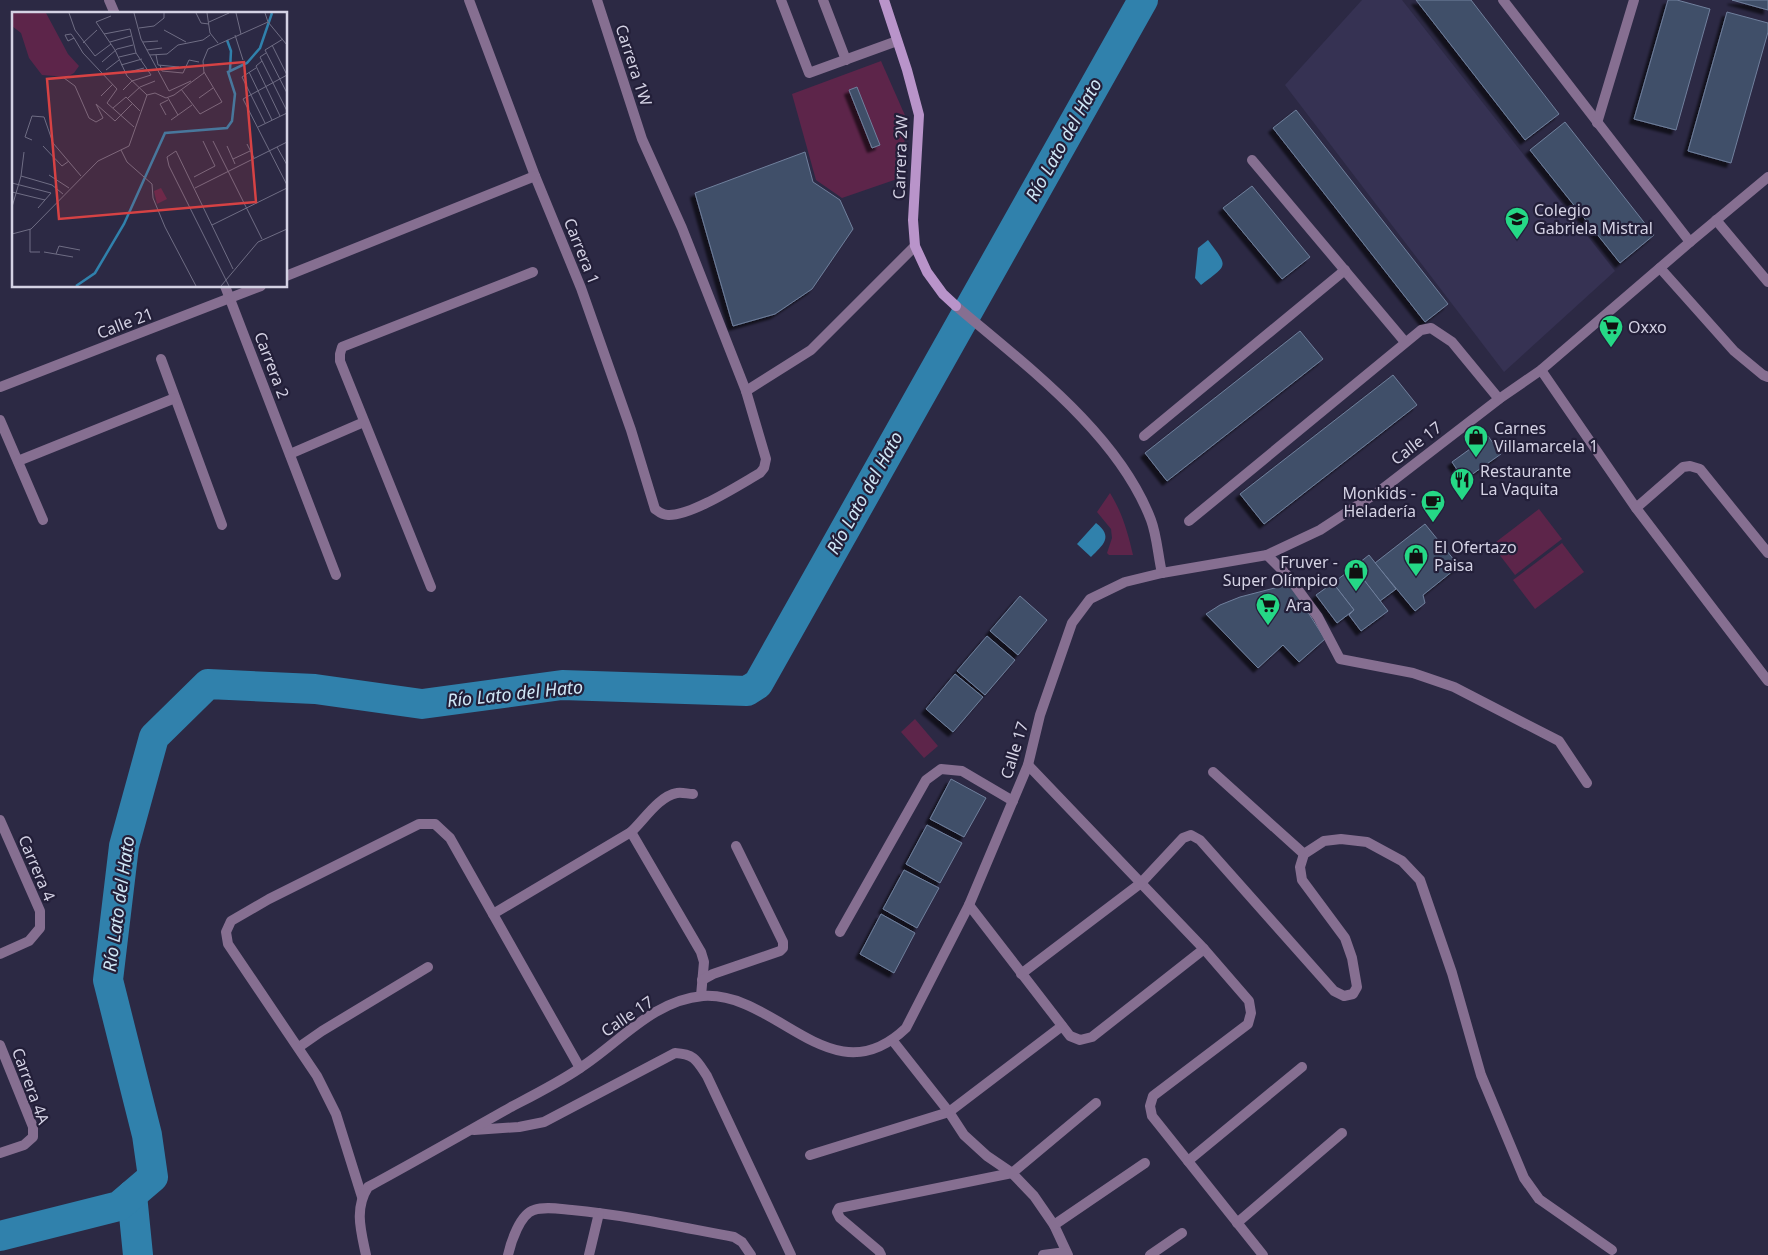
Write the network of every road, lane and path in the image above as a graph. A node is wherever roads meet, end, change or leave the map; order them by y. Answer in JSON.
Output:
{"nodes":[{"id":1,"x":109,"y":0,"type":"edge"},
{"id":2,"x":469,"y":0,"type":"edge"},
{"id":3,"x":597,"y":0,"type":"edge"},
{"id":4,"x":781,"y":0,"type":"edge"},
{"id":5,"x":823,"y":0,"type":"edge"},
{"id":6,"x":884,"y":0,"type":"edge"},
{"id":7,"x":1503,"y":0,"type":"edge"},
{"id":8,"x":1634,"y":0,"type":"edge"},
{"id":9,"x":114,"y":12,"type":"edge"},
{"id":10,"x":896,"y":41,"type":"junction"},
{"id":11,"x":846,"y":60,"type":"junction"},
{"id":12,"x":1597,"y":123,"type":"junction"},
{"id":13,"x":1252,"y":160,"type":"dead end"},
{"id":14,"x":535,"y":176,"type":"junction"},
{"id":15,"x":1768,"y":177,"type":"edge"},
{"id":16,"x":1716,"y":220,"type":"junction"},
{"id":17,"x":1690,"y":242,"type":"junction"},
{"id":18,"x":914,"y":246,"type":"junction"},
{"id":19,"x":1660,"y":268,"type":"junction"},
{"id":20,"x":1345,"y":270,"type":"junction"},
{"id":21,"x":533,"y":272,"type":"dead end"},
{"id":22,"x":288,"y":275,"type":"edge"},
{"id":23,"x":1768,"y":282,"type":"edge"},
{"id":24,"x":226,"y":288,"type":"edge"},
{"id":25,"x":256,"y":288,"type":"edge"},
{"id":26,"x":230,"y":299,"type":"junction"},
{"id":27,"x":1405,"y":342,"type":"junction"},
{"id":28,"x":161,"y":358,"type":"dead end"},
{"id":29,"x":1541,"y":370,"type":"junction"},
{"id":30,"x":1768,"y":377,"type":"edge"},
{"id":31,"x":0,"y":387,"type":"edge"},
{"id":32,"x":746,"y":391,"type":"junction"},
{"id":33,"x":175,"y":398,"type":"junction"},
{"id":34,"x":1499,"y":398,"type":"junction"},
{"id":35,"x":0,"y":420,"type":"edge"},
{"id":36,"x":364,"y":422,"type":"junction"},
{"id":37,"x":1144,"y":436,"type":"dead end"},
{"id":38,"x":290,"y":454,"type":"junction"},
{"id":39,"x":18,"y":461,"type":"junction"},
{"id":40,"x":1636,"y":508,"type":"junction"},
{"id":41,"x":661,"y":514,"type":"joint"},
{"id":42,"x":43,"y":520,"type":"dead end"},
{"id":43,"x":1189,"y":521,"type":"dead end"},
{"id":44,"x":222,"y":525,"type":"dead end"},
{"id":45,"x":1768,"y":553,"type":"edge"},
{"id":46,"x":1267,"y":555,"type":"junction"},
{"id":47,"x":1162,"y":573,"type":"junction"},
{"id":48,"x":336,"y":574,"type":"dead end"},
{"id":49,"x":431,"y":587,"type":"dead end"},
{"id":50,"x":1768,"y":682,"type":"edge"},
{"id":51,"x":1028,"y":765,"type":"junction"},
{"id":52,"x":1213,"y":772,"type":"dead end"},
{"id":53,"x":1587,"y":783,"type":"dead end"},
{"id":54,"x":693,"y":794,"type":"dead end"},
{"id":55,"x":1013,"y":801,"type":"junction"},
{"id":56,"x":0,"y":820,"type":"edge"},
{"id":57,"x":632,"y":832,"type":"junction"},
{"id":58,"x":736,"y":846,"type":"dead end"},
{"id":59,"x":1304,"y":854,"type":"junction"},
{"id":60,"x":1141,"y":883,"type":"junction"},
{"id":61,"x":969,"y":906,"type":"junction"},
{"id":62,"x":493,"y":914,"type":"junction"},
{"id":63,"x":840,"y":932,"type":"dead end"},
{"id":64,"x":1204,"y":949,"type":"junction"},
{"id":65,"x":0,"y":954,"type":"edge"},
{"id":66,"x":428,"y":967,"type":"dead end"},
{"id":67,"x":1021,"y":974,"type":"junction"},
{"id":68,"x":702,"y":980,"type":"junction"},
{"id":69,"x":701,"y":996,"type":"junction"},
{"id":70,"x":1062,"y":1026,"type":"junction"},
{"id":71,"x":893,"y":1041,"type":"junction"},
{"id":72,"x":0,"y":1045,"type":"edge"},
{"id":73,"x":299,"y":1048,"type":"junction"},
{"id":74,"x":1302,"y":1067,"type":"dead end"},
{"id":75,"x":580,"y":1068,"type":"junction"},
{"id":76,"x":1096,"y":1102,"type":"dead end"},
{"id":77,"x":949,"y":1112,"type":"junction"},
{"id":78,"x":471,"y":1130,"type":"junction"},
{"id":79,"x":1342,"y":1133,"type":"dead end"},
{"id":80,"x":0,"y":1153,"type":"edge"},
{"id":81,"x":810,"y":1155,"type":"dead end"},
{"id":82,"x":1188,"y":1161,"type":"junction"},
{"id":83,"x":1145,"y":1163,"type":"dead end"},
{"id":84,"x":1012,"y":1173,"type":"junction"},
{"id":85,"x":362,"y":1197,"type":"junction"},
{"id":86,"x":599,"y":1213,"type":"junction"},
{"id":87,"x":1237,"y":1223,"type":"junction"},
{"id":88,"x":1054,"y":1225,"type":"junction"},
{"id":89,"x":1182,"y":1234,"type":"dead end"},
{"id":90,"x":1612,"y":1250,"type":"dead end"},
{"id":91,"x":1067,"y":1253,"type":"edge"},
{"id":92,"x":366,"y":1255,"type":"edge"},
{"id":93,"x":508,"y":1255,"type":"edge"},
{"id":94,"x":589,"y":1255,"type":"edge"},
{"id":95,"x":751,"y":1255,"type":"edge"},
{"id":96,"x":791,"y":1255,"type":"edge"},
{"id":97,"x":882,"y":1255,"type":"edge"},
{"id":98,"x":1044,"y":1255,"type":"edge"},
{"id":99,"x":1150,"y":1255,"type":"edge"},
{"id":100,"x":1263,"y":1255,"type":"edge"}],
"edges":[{"from":1,"to":9,"type":"street"},
{"from":2,"to":14,"type":"street","name":"Carrera 1"},
{"from":3,"to":32,"type":"street","name":"Carrera 1W"},
{"from":4,"to":11,"type":"street"},
{"from":5,"to":11,"type":"street"},
{"from":6,"to":10,"type":"street","name":"Carrera 2W"},
{"from":7,"to":12,"type":"street"},
{"from":8,"to":12,"type":"street"},
{"from":10,"to":11,"type":"street"},
{"from":10,"to":18,"type":"street","name":"Carrera 2W"},
{"from":12,"to":17,"type":"street"},
{"from":13,"to":20,"type":"street"},
{"from":14,"to":22,"type":"street"},
{"from":14,"to":41,"type":"street","name":"Carrera 1"},
{"from":15,"to":16,"type":"street","name":"Calle 17"},
{"from":16,"to":17,"type":"street","name":"Calle 17"},
{"from":16,"to":23,"type":"street"},
{"from":17,"to":19,"type":"street","name":"Calle 17"},
{"from":18,"to":32,"type":"street"},
{"from":18,"to":47,"type":"street","name":"Carrera 2W"},
{"from":19,"to":29,"type":"street","name":"Calle 17"},
{"from":19,"to":30,"type":"street"},
{"from":20,"to":27,"type":"street"},
{"from":20,"to":37,"type":"street"},
{"from":21,"to":36,"type":"street"},
{"from":24,"to":26,"type":"street","name":"Carrera 2"},
{"from":25,"to":26,"type":"street","name":"Calle 21"},
{"from":26,"to":31,"type":"street","name":"Calle 21"},
{"from":26,"to":38,"type":"street","name":"Carrera 2"},
{"from":27,"to":34,"type":"street"},
{"from":27,"to":43,"type":"street"},
{"from":28,"to":33,"type":"street"},
{"from":29,"to":34,"type":"street","name":"Calle 17"},
{"from":29,"to":40,"type":"street"},
{"from":32,"to":41,"type":"street","name":"Carrera 1W"},
{"from":33,"to":39,"type":"street"},
{"from":33,"to":44,"type":"street"},
{"from":34,"to":46,"type":"street","name":"Calle 17"},
{"from":35,"to":39,"type":"street"},
{"from":36,"to":38,"type":"street"},
{"from":36,"to":49,"type":"street"},
{"from":38,"to":48,"type":"street","name":"Carrera 2"},
{"from":39,"to":42,"type":"street"},
{"from":40,"to":45,"type":"street"},
{"from":40,"to":50,"type":"street"},
{"from":46,"to":47,"type":"street","name":"Calle 17"},
{"from":46,"to":53,"type":"street"},
{"from":47,"to":51,"type":"street","name":"Calle 17"},
{"from":51,"to":55,"type":"street","name":"Calle 17"},
{"from":51,"to":60,"type":"street"},
{"from":52,"to":59,"type":"street"},
{"from":54,"to":57,"type":"street"},
{"from":55,"to":61,"type":"street","name":"Calle 17"},
{"from":55,"to":63,"type":"street"},
{"from":56,"to":65,"type":"street","name":"Carrera 4"},
{"from":57,"to":62,"type":"street"},
{"from":57,"to":68,"type":"street"},
{"from":58,"to":68,"type":"street"},
{"from":59,"to":60,"type":"street"},
{"from":59,"to":90,"type":"street"},
{"from":60,"to":64,"type":"street"},
{"from":60,"to":67,"type":"street"},
{"from":61,"to":67,"type":"street"},
{"from":61,"to":71,"type":"street","name":"Calle 17"},
{"from":62,"to":73,"type":"street"},
{"from":62,"to":75,"type":"street"},
{"from":64,"to":70,"type":"street"},
{"from":64,"to":82,"type":"street"},
{"from":66,"to":73,"type":"street"},
{"from":67,"to":70,"type":"street"},
{"from":68,"to":69,"type":"street"},
{"from":69,"to":71,"type":"street","name":"Calle 17"},
{"from":69,"to":75,"type":"street","name":"Calle 17"},
{"from":70,"to":77,"type":"street"},
{"from":71,"to":77,"type":"street"},
{"from":72,"to":80,"type":"street","name":"Carrera 4A"},
{"from":73,"to":85,"type":"street"},
{"from":74,"to":82,"type":"street"},
{"from":75,"to":78,"type":"street","name":"Calle 17"},
{"from":76,"to":84,"type":"street"},
{"from":77,"to":81,"type":"street"},
{"from":77,"to":84,"type":"street"},
{"from":78,"to":85,"type":"street","name":"Calle 17"},
{"from":78,"to":96,"type":"street"},
{"from":79,"to":87,"type":"street"},
{"from":82,"to":87,"type":"street"},
{"from":83,"to":88,"type":"street"},
{"from":84,"to":88,"type":"street"},
{"from":84,"to":97,"type":"street"},
{"from":85,"to":92,"type":"street"},
{"from":86,"to":93,"type":"street"},
{"from":86,"to":94,"type":"street"},
{"from":86,"to":95,"type":"street"},
{"from":87,"to":100,"type":"street"},
{"from":88,"to":91,"type":"street"},
{"from":89,"to":99,"type":"street"},
{"from":91,"to":98,"type":"street"}]}
